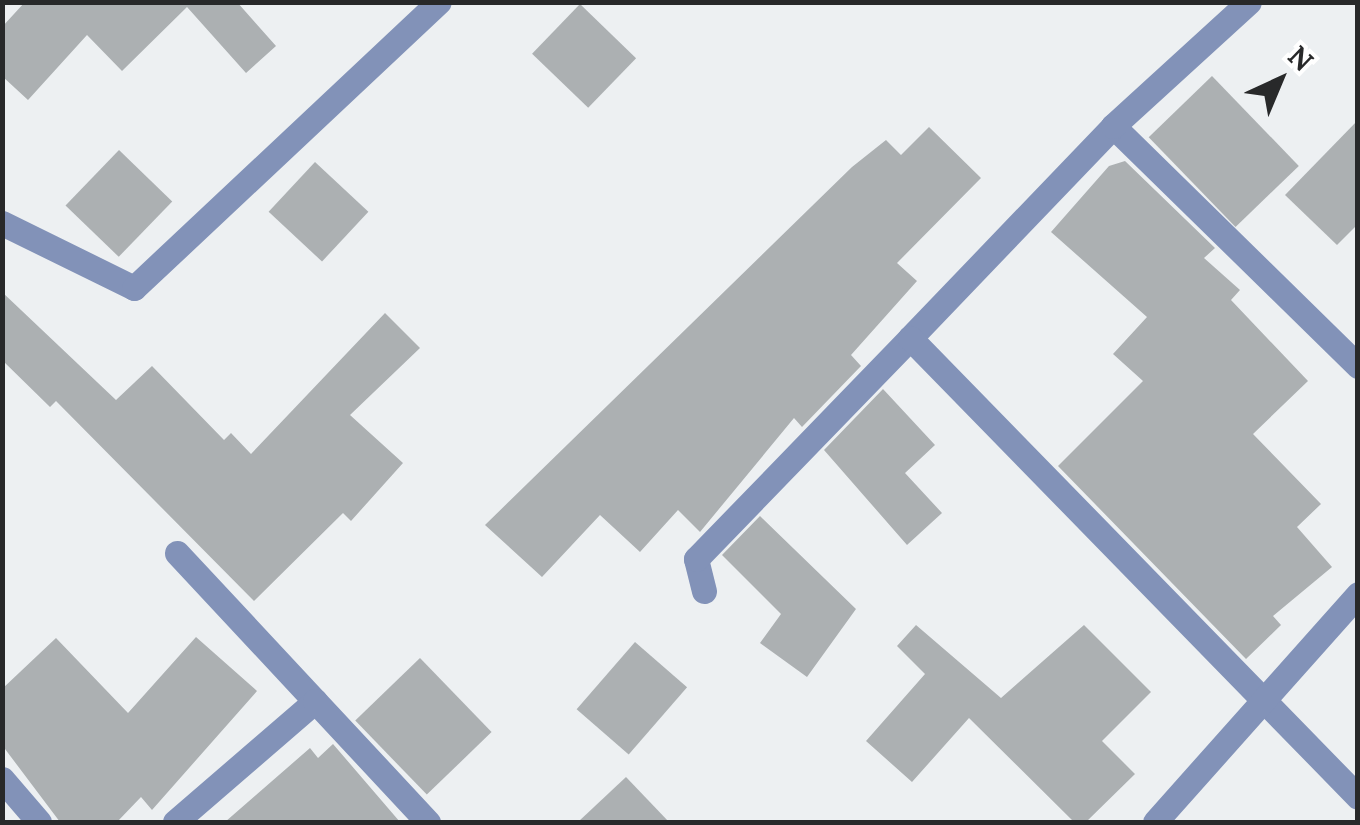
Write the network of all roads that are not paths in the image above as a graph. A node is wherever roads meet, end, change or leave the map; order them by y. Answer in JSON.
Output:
{"nodes":[{"id":1,"x":439,"y":2,"type":"edge"},
{"id":2,"x":1248,"y":2,"type":"edge"},
{"id":3,"x":1113,"y":126,"type":"junction"},
{"id":4,"x":3,"y":226,"type":"edge"},
{"id":5,"x":910,"y":338,"type":"junction"},
{"id":6,"x":1358,"y":366,"type":"edge"},
{"id":7,"x":177,"y":553,"type":"dead end"},
{"id":8,"x":704,"y":591,"type":"dead end"},
{"id":9,"x":1358,"y":594,"type":"edge"},
{"id":10,"x":315,"y":701,"type":"junction"},
{"id":11,"x":1257,"y":703,"type":"junction"},
{"id":12,"x":2,"y":778,"type":"edge"},
{"id":13,"x":1358,"y":797,"type":"edge"},
{"id":14,"x":38,"y":822,"type":"edge"},
{"id":15,"x":175,"y":822,"type":"edge"},
{"id":16,"x":428,"y":822,"type":"edge"},
{"id":17,"x":1155,"y":822,"type":"edge"}],
"edges":[{"from":1,"to":4,"type":"street"},
{"from":2,"to":3,"type":"street"},
{"from":3,"to":5,"type":"street"},
{"from":3,"to":6,"type":"street"},
{"from":5,"to":8,"type":"street"},
{"from":5,"to":11,"type":"street"},
{"from":7,"to":10,"type":"street"},
{"from":9,"to":11,"type":"street"},
{"from":10,"to":15,"type":"street"},
{"from":10,"to":16,"type":"street"},
{"from":11,"to":13,"type":"street"},
{"from":11,"to":17,"type":"street"},
{"from":12,"to":14,"type":"street"}]}
